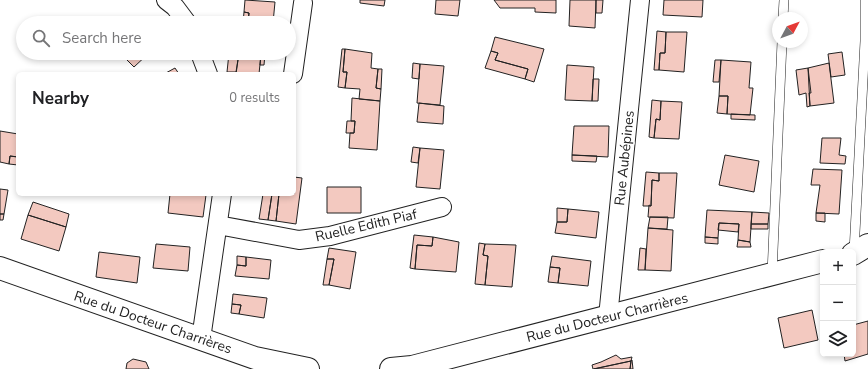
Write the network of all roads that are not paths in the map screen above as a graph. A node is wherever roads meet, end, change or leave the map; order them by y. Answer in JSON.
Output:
{"nodes":[{"id":1,"x":166,"y":0,"type":"edge"},
{"id":2,"x":640,"y":0,"type":"edge"},
{"id":3,"x":784,"y":0,"type":"edge"},
{"id":4,"x":865,"y":0,"type":"edge"},
{"id":5,"x":302,"y":3,"type":"dead end"},
{"id":6,"x":783,"y":12,"type":"edge"},
{"id":7,"x":181,"y":16,"type":"edge"},
{"id":8,"x":782,"y":48,"type":"edge"},
{"id":9,"x":296,"y":50,"type":"edge"},
{"id":10,"x":203,"y":60,"type":"edge"},
{"id":11,"x":295,"y":60,"type":"edge"},
{"id":12,"x":207,"y":72,"type":"edge"},
{"id":13,"x":293,"y":72,"type":"edge"},
{"id":14,"x":222,"y":196,"type":"edge"},
{"id":15,"x":442,"y":207,"type":"dead end"},
{"id":16,"x":218,"y":224,"type":"junction"},
{"id":17,"x":858,"y":251,"type":"edge"},
{"id":18,"x":820,"y":262,"type":"edge"},
{"id":19,"x":0,"y":268,"type":"edge"},
{"id":20,"x":772,"y":274,"type":"junction"},
{"id":21,"x":608,"y":317,"type":"junction"},
{"id":22,"x":201,"y":339,"type":"junction"},
{"id":23,"x":405,"y":368,"type":"edge"},
{"id":24,"x":308,"y":369,"type":"edge"}],
"edges":[{"from":1,"to":7,"type":"street"},
{"from":2,"to":21,"type":"street","name":"Rue Aubépines"},
{"from":3,"to":6,"type":"lane"},
{"from":4,"to":17,"type":"lane"},
{"from":5,"to":9,"type":"street"},
{"from":8,"to":20,"type":"lane"},
{"from":10,"to":12,"type":"street"},
{"from":11,"to":13,"type":"street"},
{"from":14,"to":16,"type":"street"},
{"from":15,"to":16,"type":"street","name":"Ruelle Edith Piaf"},
{"from":16,"to":22,"type":"street"},
{"from":18,"to":20,"type":"street","name":"Rue du Docteur Charrières"},
{"from":19,"to":22,"type":"street","name":"Rue du Docteur Charrières"},
{"from":20,"to":21,"type":"street","name":"Rue du Docteur Charrières"},
{"from":21,"to":23,"type":"street","name":"Rue du Docteur Charrières"},
{"from":22,"to":24,"type":"street","name":"Rue du Docteur Charrières"}]}
